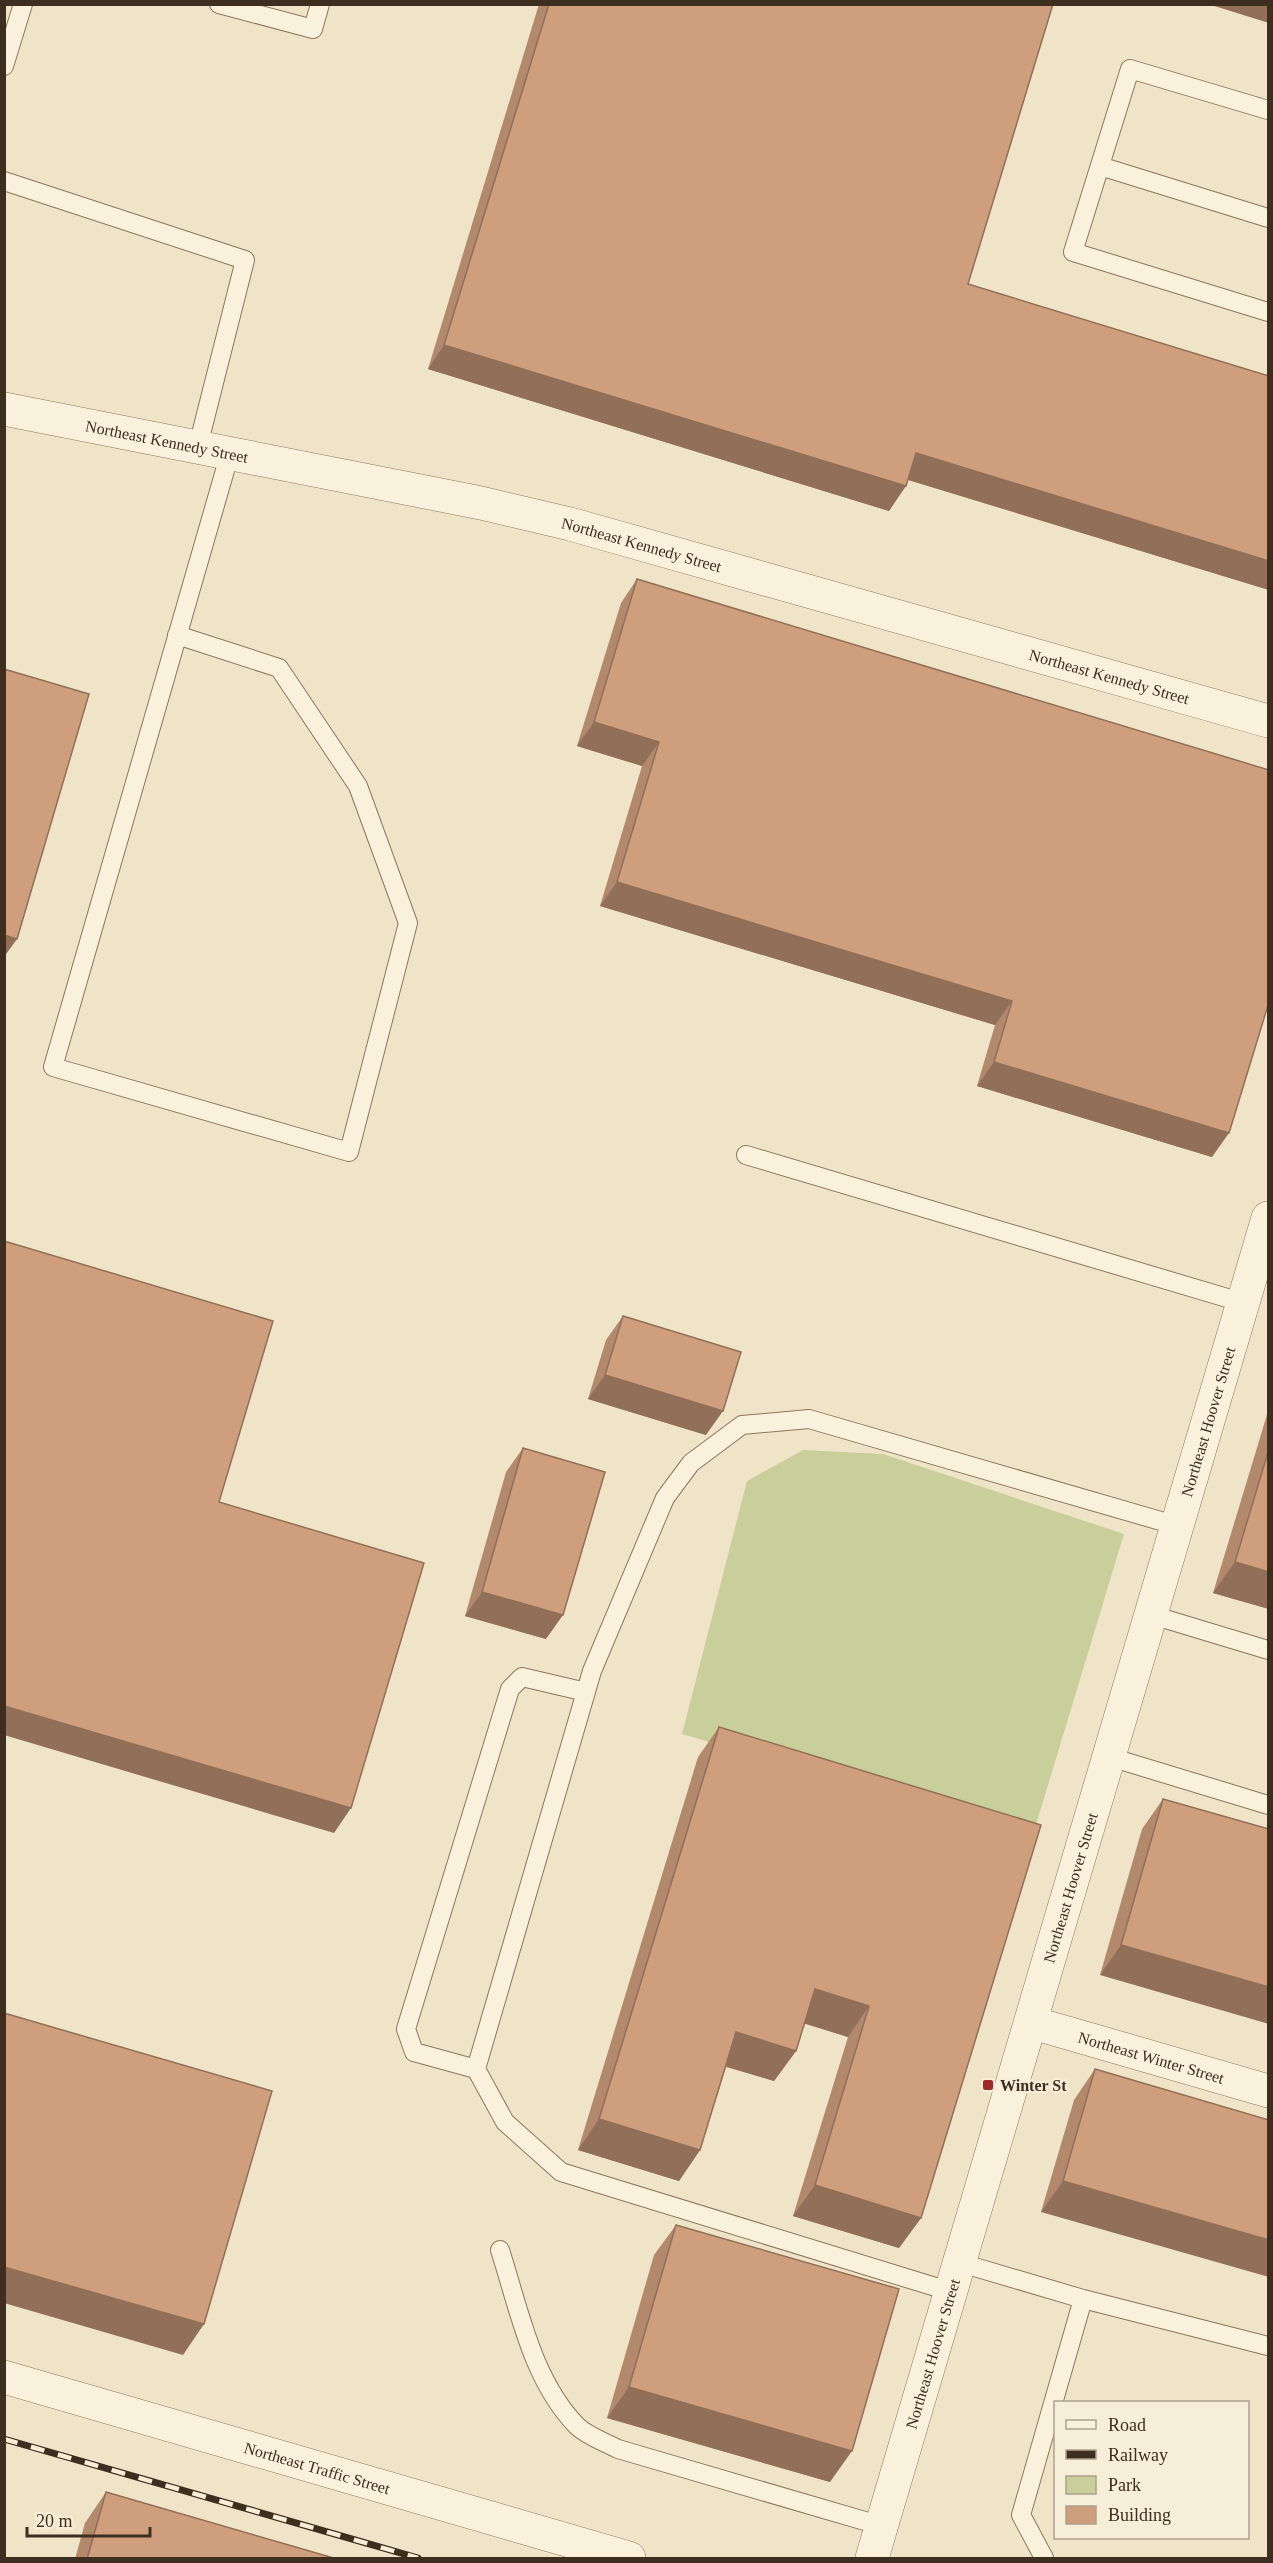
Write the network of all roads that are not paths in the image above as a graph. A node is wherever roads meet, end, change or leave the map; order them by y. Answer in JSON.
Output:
{"nodes":[{"id":1,"x":23,"y":4,"type":"edge"},
{"id":2,"x":219,"y":4,"type":"edge"},
{"id":3,"x":320,"y":4,"type":"edge"},
{"id":4,"x":4,"y":66,"type":"edge"},
{"id":5,"x":1269,"y":110,"type":"edge"},
{"id":6,"x":1100,"y":165,"type":"junction"},
{"id":7,"x":4,"y":182,"type":"edge"},
{"id":8,"x":1269,"y":218,"type":"edge"},
{"id":9,"x":1269,"y":312,"type":"edge"},
{"id":10,"x":4,"y":409,"type":"edge"},
{"id":11,"x":198,"y":446,"type":"junction"},
{"id":12,"x":230,"y":453,"type":"junction"},
{"id":13,"x":177,"y":635,"type":"junction"},
{"id":14,"x":1269,"y":721,"type":"edge"},
{"id":15,"x":746,"y":1155,"type":"dead end"},
{"id":16,"x":1269,"y":1218,"type":"edge"},
{"id":17,"x":1244,"y":1303,"type":"junction"},
{"id":18,"x":1178,"y":1526,"type":"junction"},
{"id":19,"x":1152,"y":1615,"type":"junction"},
{"id":20,"x":1269,"y":1650,"type":"edge"},
{"id":21,"x":586,"y":1692,"type":"junction"},
{"id":22,"x":1110,"y":1757,"type":"junction"},
{"id":23,"x":1269,"y":1805,"type":"edge"},
{"id":24,"x":1033,"y":2022,"type":"junction"},
{"id":25,"x":476,"y":2069,"type":"junction"},
{"id":26,"x":1269,"y":2091,"type":"edge"},
{"id":27,"x":500,"y":2250,"type":"dead end"},
{"id":28,"x":956,"y":2278,"type":"junction"},
{"id":29,"x":1083,"y":2299,"type":"junction"},
{"id":30,"x":1269,"y":2346,"type":"edge"},
{"id":31,"x":4,"y":2377,"type":"edge"},
{"id":32,"x":882,"y":2526,"type":"junction"},
{"id":33,"x":629,"y":2559,"type":"edge"},
{"id":34,"x":872,"y":2559,"type":"edge"},
{"id":35,"x":1044,"y":2559,"type":"edge"}],
"edges":[{"from":1,"to":4,"type":"lane"},
{"from":2,"to":3,"type":"lane"},
{"from":5,"to":6,"type":"lane"},
{"from":6,"to":8,"type":"lane"},
{"from":6,"to":9,"type":"lane"},
{"from":7,"to":11,"type":"lane"},
{"from":10,"to":11,"type":"street","name":"Northeast Kennedy Street"},
{"from":11,"to":12,"type":"street","name":"Northeast Kennedy Street"},
{"from":12,"to":13,"type":"lane"},
{"from":12,"to":14,"type":"street","name":"Northeast Kennedy Street"},
{"from":13,"to":13,"type":"lane"},
{"from":15,"to":17,"type":"lane"},
{"from":16,"to":17,"type":"street","name":"Northeast Hoover Street"},
{"from":17,"to":18,"type":"street","name":"Northeast Hoover Street"},
{"from":18,"to":19,"type":"street","name":"Northeast Hoover Street"},
{"from":18,"to":21,"type":"lane"},
{"from":19,"to":20,"type":"lane"},
{"from":19,"to":22,"type":"street","name":"Northeast Hoover Street"},
{"from":21,"to":25,"type":"lane"},
{"from":21,"to":25,"type":"lane"},
{"from":22,"to":23,"type":"lane"},
{"from":22,"to":24,"type":"street","name":"Northeast Hoover Street"},
{"from":24,"to":26,"type":"street","name":"Northeast Winter Street"},
{"from":24,"to":28,"type":"street","name":"Northeast Hoover Street"},
{"from":25,"to":28,"type":"lane"},
{"from":27,"to":32,"type":"lane"},
{"from":28,"to":29,"type":"lane"},
{"from":28,"to":32,"type":"street","name":"Northeast Hoover Street"},
{"from":29,"to":30,"type":"lane"},
{"from":29,"to":35,"type":"lane"},
{"from":31,"to":33,"type":"street","name":"Northeast Traffic Street"},
{"from":32,"to":34,"type":"street","name":"Northeast Hoover Street"}]}
